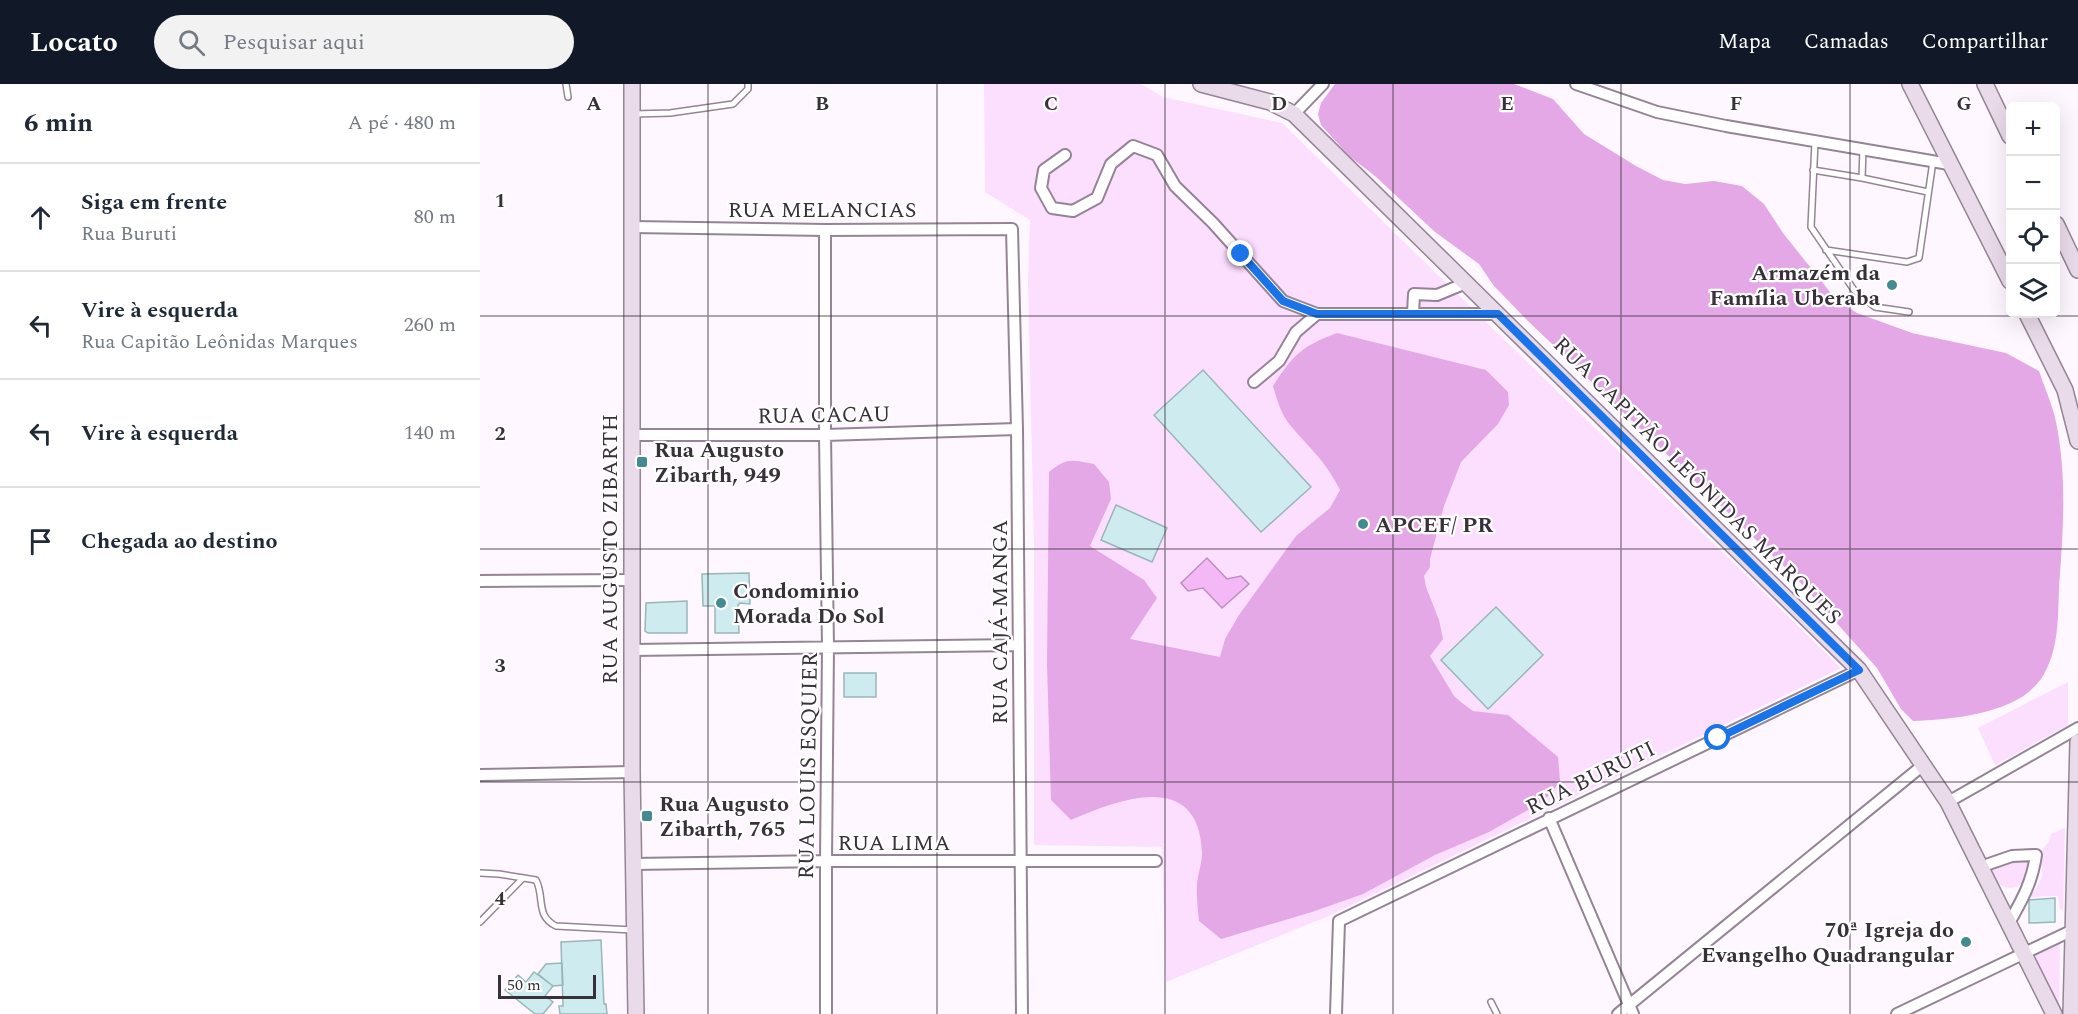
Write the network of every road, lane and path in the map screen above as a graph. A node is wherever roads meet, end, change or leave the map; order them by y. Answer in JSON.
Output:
{"nodes":[{"id":1,"x":566,"y":84,"type":"edge"},
{"id":2,"x":632,"y":84,"type":"edge"},
{"id":3,"x":748,"y":84,"type":"edge"},
{"id":4,"x":1201,"y":84,"type":"edge"},
{"id":5,"x":1323,"y":84,"type":"edge"},
{"id":6,"x":1576,"y":84,"type":"edge"},
{"id":7,"x":1984,"y":84,"type":"edge"},
{"id":8,"x":1912,"y":85,"type":"edge"},
{"id":9,"x":568,"y":97,"type":"dead end"},
{"id":10,"x":632,"y":114,"type":"junction"},
{"id":11,"x":1294,"y":114,"type":"junction"},
{"id":12,"x":2006,"y":128,"type":"edge"},
{"id":13,"x":1815,"y":140,"type":"junction"},
{"id":14,"x":1863,"y":149,"type":"junction"},
{"id":15,"x":1065,"y":155,"type":"dead end"},
{"id":16,"x":1933,"y":161,"type":"junction"},
{"id":17,"x":1949,"y":164,"type":"junction"},
{"id":18,"x":1813,"y":170,"type":"junction"},
{"id":19,"x":1862,"y":178,"type":"junction"},
{"id":20,"x":1928,"y":192,"type":"junction"},
{"id":21,"x":632,"y":227,"type":"junction"},
{"id":22,"x":825,"y":230,"type":"junction"},
{"id":23,"x":1012,"y":230,"type":"joint"},
{"id":24,"x":2060,"y":233,"type":"edge"},
{"id":25,"x":1826,"y":250,"type":"junction"},
{"id":26,"x":1996,"y":252,"type":"junction"},
{"id":27,"x":2006,"y":258,"type":"edge"},
{"id":28,"x":2078,"y":270,"type":"edge"},
{"id":29,"x":2006,"y":272,"type":"edge"},
{"id":30,"x":1466,"y":283,"type":"junction"},
{"id":31,"x":1437,"y":295,"type":"junction"},
{"id":32,"x":1909,"y":312,"type":"dead end"},
{"id":33,"x":1317,"y":314,"type":"junction"},
{"id":34,"x":1413,"y":314,"type":"junction"},
{"id":35,"x":1498,"y":314,"type":"junction"},
{"id":36,"x":1437,"y":315,"type":"junction"},
{"id":37,"x":2029,"y":318,"type":"edge"},
{"id":38,"x":1254,"y":382,"type":"dead end"},
{"id":39,"x":1017,"y":429,"type":"junction"},
{"id":40,"x":632,"y":435,"type":"junction"},
{"id":41,"x":825,"y":435,"type":"junction"},
{"id":42,"x":2078,"y":441,"type":"edge"},
{"id":43,"x":632,"y":580,"type":"junction"},
{"id":44,"x":480,"y":581,"type":"edge"},
{"id":45,"x":1019,"y":645,"type":"junction"},
{"id":46,"x":828,"y":647,"type":"junction"},
{"id":47,"x":632,"y":650,"type":"junction"},
{"id":48,"x":1859,"y":670,"type":"junction"},
{"id":49,"x":2078,"y":728,"type":"edge"},
{"id":50,"x":2078,"y":742,"type":"edge"},
{"id":51,"x":1922,"y":766,"type":"junction"},
{"id":52,"x":632,"y":772,"type":"junction"},
{"id":53,"x":480,"y":775,"type":"edge"},
{"id":54,"x":1947,"y":802,"type":"junction"},
{"id":55,"x":1549,"y":818,"type":"junction"},
{"id":56,"x":826,"y":861,"type":"junction"},
{"id":57,"x":1156,"y":861,"type":"dead end"},
{"id":58,"x":1019,"y":862,"type":"junction"},
{"id":59,"x":633,"y":864,"type":"junction"},
{"id":60,"x":1980,"y":867,"type":"junction"},
{"id":61,"x":2076,"y":869,"type":"edge"},
{"id":62,"x":480,"y":873,"type":"edge"},
{"id":63,"x":523,"y":878,"type":"junction"},
{"id":64,"x":480,"y":922,"type":"edge"},
{"id":65,"x":2008,"y":925,"type":"junction"},
{"id":66,"x":634,"y":930,"type":"junction"},
{"id":67,"x":2073,"y":930,"type":"junction"},
{"id":68,"x":2022,"y":954,"type":"junction"},
{"id":69,"x":1491,"y":1002,"type":"dead end"},
{"id":70,"x":1631,"y":1010,"type":"edge"},
{"id":71,"x":636,"y":1014,"type":"edge"},
{"id":72,"x":826,"y":1014,"type":"edge"},
{"id":73,"x":1022,"y":1014,"type":"edge"},
{"id":74,"x":1336,"y":1014,"type":"edge"},
{"id":75,"x":1497,"y":1014,"type":"edge"},
{"id":76,"x":1618,"y":1014,"type":"edge"},
{"id":77,"x":1897,"y":1014,"type":"edge"},
{"id":78,"x":2054,"y":1014,"type":"edge"},
{"id":79,"x":2071,"y":1014,"type":"edge"}],
"edges":[{"from":1,"to":9,"type":"lane"},
{"from":2,"to":10,"type":"main road","name":"RUA AUGUSTO ZIBARTH"},
{"from":3,"to":10,"type":"lane"},
{"from":4,"to":11,"type":"main road","name":"RUA CAPITÃO LEÔNIDAS MARQUES"},
{"from":5,"to":11,"type":"street"},
{"from":6,"to":13,"type":"street"},
{"from":7,"to":12,"type":"main road"},
{"from":8,"to":17,"type":"main road"},
{"from":10,"to":21,"type":"main road","name":"RUA AUGUSTO ZIBARTH"},
{"from":11,"to":30,"type":"main road","name":"RUA CAPITÃO LEÔNIDAS MARQUES"},
{"from":13,"to":14,"type":"street"},
{"from":13,"to":18,"type":"lane"},
{"from":14,"to":16,"type":"street"},
{"from":14,"to":19,"type":"lane"},
{"from":15,"to":33,"type":"street"},
{"from":16,"to":17,"type":"street"},
{"from":16,"to":20,"type":"lane"},
{"from":17,"to":26,"type":"main road"},
{"from":18,"to":19,"type":"lane"},
{"from":18,"to":25,"type":"lane"},
{"from":19,"to":20,"type":"lane"},
{"from":20,"to":25,"type":"lane"},
{"from":21,"to":22,"type":"street","name":"RUA MELANCIAS"},
{"from":21,"to":40,"type":"main road","name":"RUA AUGUSTO ZIBARTH"},
{"from":22,"to":23,"type":"street","name":"RUA MELANCIAS"},
{"from":22,"to":41,"type":"street","name":"RUA LOUIS ESQUIER"},
{"from":23,"to":39,"type":"street","name":"RUA CAJÁ-MANGA"},
{"from":24,"to":28,"type":"main road"},
{"from":25,"to":32,"type":"lane"},
{"from":26,"to":27,"type":"main road"},
{"from":26,"to":29,"type":"main road"},
{"from":30,"to":31,"type":"street"},
{"from":30,"to":35,"type":"main road","name":"RUA CAPITÃO LEÔNIDAS MARQUES"},
{"from":31,"to":34,"type":"street"},
{"from":31,"to":36,"type":"street"},
{"from":33,"to":34,"type":"street"},
{"from":33,"to":38,"type":"street"},
{"from":34,"to":36,"type":"street"},
{"from":35,"to":36,"type":"street"},
{"from":35,"to":48,"type":"main road","name":"RUA CAPITÃO LEÔNIDAS MARQUES"},
{"from":37,"to":42,"type":"main road"},
{"from":39,"to":41,"type":"street","name":"RUA CACAU"},
{"from":39,"to":45,"type":"street","name":"RUA CAJÁ-MANGA"},
{"from":40,"to":41,"type":"street","name":"RUA CACAU"},
{"from":40,"to":43,"type":"main road","name":"RUA AUGUSTO ZIBARTH"},
{"from":41,"to":46,"type":"street","name":"RUA LOUIS ESQUIER"},
{"from":43,"to":44,"type":"street"},
{"from":43,"to":47,"type":"main road","name":"RUA AUGUSTO ZIBARTH"},
{"from":45,"to":46,"type":"street"},
{"from":45,"to":58,"type":"street","name":"RUA CAJÁ-MANGA"},
{"from":46,"to":47,"type":"street"},
{"from":46,"to":56,"type":"street","name":"RUA LOUIS ESQUIER"},
{"from":47,"to":52,"type":"main road","name":"RUA AUGUSTO ZIBARTH"},
{"from":48,"to":51,"type":"main road","name":"RUA CAPITÃO LEÔNIDAS MARQUES"},
{"from":48,"to":55,"type":"street","name":"RUA BURUTI"},
{"from":49,"to":54,"type":"street"},
{"from":50,"to":61,"type":"main road"},
{"from":51,"to":54,"type":"main road","name":"RUA CAPITÃO LEÔNIDAS MARQUES"},
{"from":51,"to":70,"type":"street"},
{"from":52,"to":53,"type":"street"},
{"from":52,"to":59,"type":"main road","name":"RUA AUGUSTO ZIBARTH"},
{"from":54,"to":60,"type":"main road","name":"RUA CAPITÃO LEÔNIDAS MARQUES"},
{"from":55,"to":70,"type":"street"},
{"from":55,"to":74,"type":"street","name":"RUA BURUTI"},
{"from":56,"to":58,"type":"street","name":"RUA LIMA"},
{"from":56,"to":59,"type":"street","name":"RUA LIMA"},
{"from":56,"to":72,"type":"street","name":"RUA LOUIS ESQUIER"},
{"from":57,"to":58,"type":"street","name":"RUA LIMA"},
{"from":58,"to":73,"type":"street","name":"RUA CAJÁ-MANGA"},
{"from":59,"to":66,"type":"main road","name":"RUA AUGUSTO ZIBARTH"},
{"from":60,"to":65,"type":"main road","name":"RUA CAPITÃO LEÔNIDAS MARQUES"},
{"from":60,"to":65,"type":"street"},
{"from":61,"to":67,"type":"main road"},
{"from":62,"to":63,"type":"lane"},
{"from":63,"to":64,"type":"lane"},
{"from":63,"to":66,"type":"lane"},
{"from":65,"to":68,"type":"main road","name":"RUA CAPITÃO LEÔNIDAS MARQUES"},
{"from":66,"to":71,"type":"main road","name":"RUA AUGUSTO ZIBARTH"},
{"from":67,"to":68,"type":"street"},
{"from":67,"to":79,"type":"main road"},
{"from":68,"to":77,"type":"street"},
{"from":68,"to":78,"type":"main road","name":"RUA CAPITÃO LEÔNIDAS MARQUES"},
{"from":69,"to":75,"type":"lane"},
{"from":70,"to":76,"type":"street"}]}
